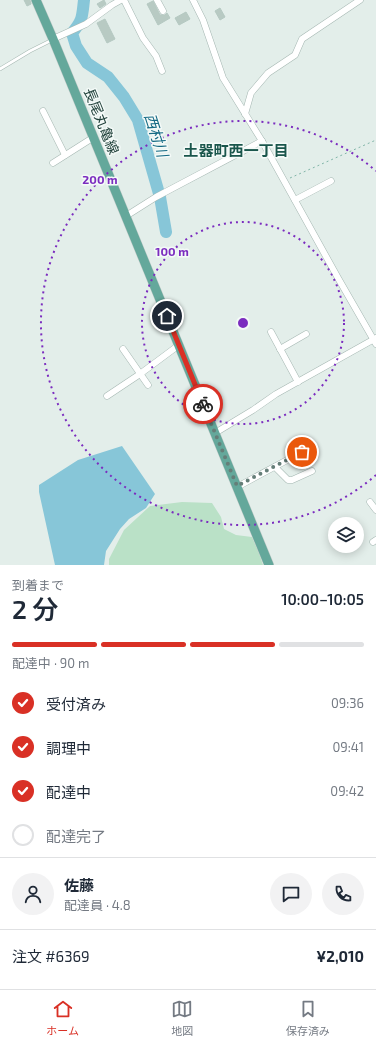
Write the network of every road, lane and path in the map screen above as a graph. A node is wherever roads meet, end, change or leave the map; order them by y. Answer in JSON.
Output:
{"nodes":[{"id":1,"x":36,"y":0,"type":"edge"},
{"id":2,"x":121,"y":0,"type":"edge"},
{"id":3,"x":124,"y":0,"type":"edge"},
{"id":4,"x":157,"y":0,"type":"edge"},
{"id":5,"x":193,"y":0,"type":"edge"},
{"id":6,"x":360,"y":0,"type":"edge"},
{"id":7,"x":163,"y":11,"type":"dead end"},
{"id":8,"x":145,"y":25,"type":"dead end"},
{"id":9,"x":138,"y":28,"type":"junction"},
{"id":10,"x":54,"y":39,"type":"junction"},
{"id":11,"x":0,"y":68,"type":"edge"},
{"id":12,"x":162,"y":71,"type":"dead end"},
{"id":13,"x":43,"y":111,"type":"dead end"},
{"id":14,"x":245,"y":114,"type":"junction"},
{"id":15,"x":94,"y":137,"type":"junction"},
{"id":16,"x":376,"y":140,"type":"edge"},
{"id":17,"x":262,"y":141,"type":"junction"},
{"id":18,"x":65,"y":155,"type":"junction"},
{"id":19,"x":54,"y":163,"type":"dead end"},
{"id":20,"x":284,"y":180,"type":"junction"},
{"id":21,"x":331,"y":181,"type":"dead end"},
{"id":22,"x":295,"y":200,"type":"junction"},
{"id":23,"x":126,"y":216,"type":"junction"},
{"id":24,"x":271,"y":332,"type":"dead end"},
{"id":25,"x":306,"y":334,"type":"dead end"},
{"id":26,"x":375,"y":340,"type":"edge"},
{"id":27,"x":179,"y":345,"type":"junction"},
{"id":28,"x":123,"y":349,"type":"dead end"},
{"id":29,"x":280,"y":349,"type":"junction"},
{"id":30,"x":140,"y":374,"type":"junction"},
{"id":31,"x":298,"y":382,"type":"junction"},
{"id":32,"x":148,"y":385,"type":"dead end"},
{"id":33,"x":107,"y":396,"type":"dead end"},
{"id":34,"x":215,"y":433,"type":"junction"},
{"id":35,"x":302,"y":452,"type":"dead end"},
{"id":36,"x":275,"y":467,"type":"junction"},
{"id":37,"x":312,"y":471,"type":"dead end"},
{"id":38,"x":237,"y":486,"type":"junction"},
{"id":39,"x":370,"y":502,"type":"dead end"},
{"id":40,"x":376,"y":510,"type":"edge"},
{"id":41,"x":269,"y":565,"type":"edge"}],
"edges":[{"from":1,"to":10,"type":"main road","name":"長尾丸亀線"},
{"from":2,"to":10,"type":"street"},
{"from":3,"to":9,"type":"street"},
{"from":4,"to":7,"type":"street"},
{"from":5,"to":14,"type":"street"},
{"from":6,"to":14,"type":"street"},
{"from":8,"to":9,"type":"street"},
{"from":9,"to":12,"type":"street"},
{"from":10,"to":11,"type":"lane"},
{"from":10,"to":15,"type":"main road","name":"長尾丸亀線"},
{"from":13,"to":18,"type":"street"},
{"from":14,"to":17,"type":"street"},
{"from":15,"to":18,"type":"street"},
{"from":15,"to":23,"type":"main road","name":"長尾丸亀線"},
{"from":16,"to":20,"type":"path"},
{"from":17,"to":20,"type":"street"},
{"from":17,"to":23,"type":"street"},
{"from":18,"to":19,"type":"street"},
{"from":20,"to":22,"type":"street"},
{"from":21,"to":22,"type":"street"},
{"from":22,"to":26,"type":"street"},
{"from":23,"to":27,"type":"main road","name":"長尾丸亀線"},
{"from":24,"to":29,"type":"street"},
{"from":25,"to":29,"type":"street"},
{"from":26,"to":31,"type":"street"},
{"from":27,"to":30,"type":"street"},
{"from":27,"to":34,"type":"main road","name":"長尾丸亀線"},
{"from":28,"to":30,"type":"street"},
{"from":29,"to":31,"type":"street"},
{"from":30,"to":32,"type":"street"},
{"from":30,"to":33,"type":"street"},
{"from":31,"to":34,"type":"street"},
{"from":34,"to":38,"type":"main road","name":"長尾丸亀線"},
{"from":35,"to":36,"type":"street"},
{"from":36,"to":37,"type":"street"},
{"from":36,"to":38,"type":"street"},
{"from":38,"to":41,"type":"main road","name":"長尾丸亀線"},
{"from":39,"to":40,"type":"street"}]}
